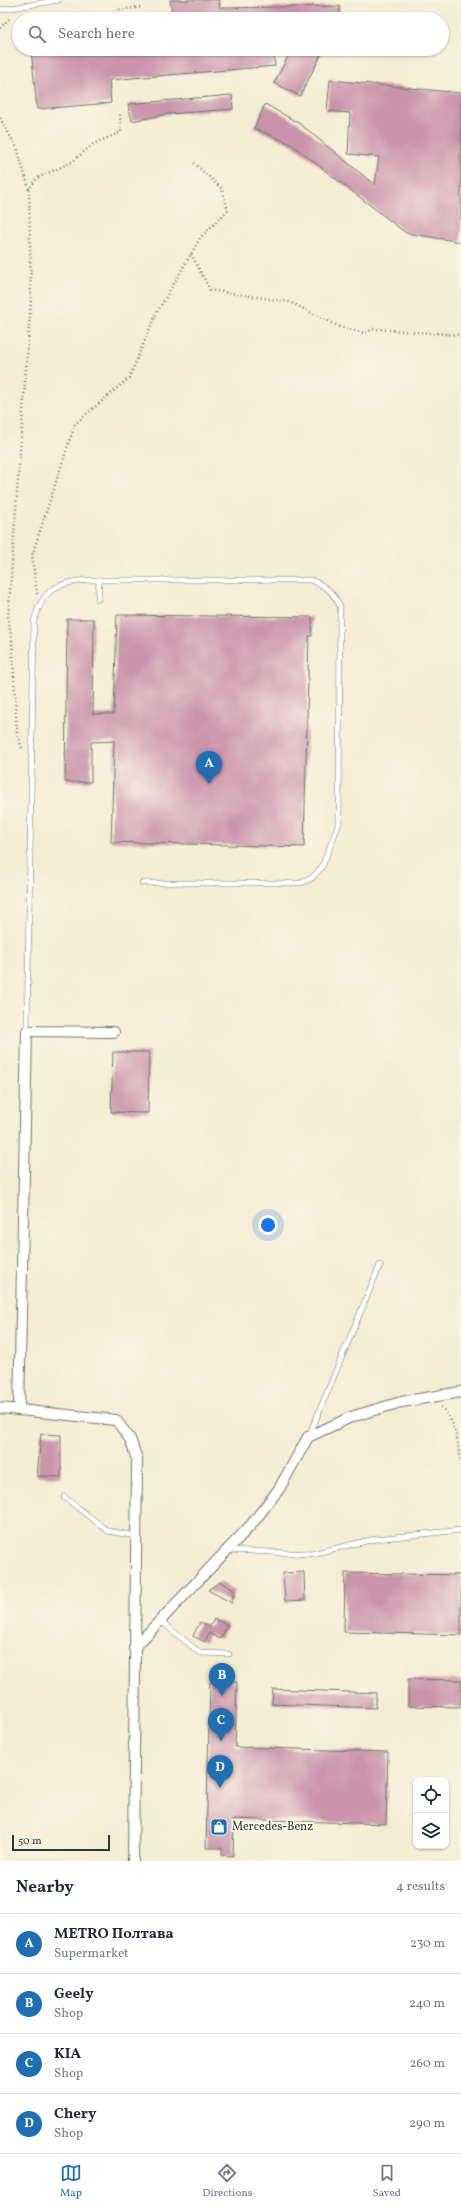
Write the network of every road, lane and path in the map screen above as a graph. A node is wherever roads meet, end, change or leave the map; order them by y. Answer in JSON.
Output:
{"nodes":[{"id":1,"x":59,"y":0,"type":"edge"},
{"id":2,"x":142,"y":7,"type":"dead end"},
{"id":3,"x":0,"y":10,"type":"edge"},
{"id":4,"x":114,"y":12,"type":"edge"},
{"id":5,"x":120,"y":112,"type":"dead end"},
{"id":6,"x":0,"y":118,"type":"edge"},
{"id":7,"x":193,"y":162,"type":"dead end"},
{"id":8,"x":29,"y":189,"type":"junction"},
{"id":9,"x":191,"y":254,"type":"junction"},
{"id":10,"x":461,"y":335,"type":"edge"},
{"id":11,"x":99,"y":580,"type":"junction"},
{"id":12,"x":98,"y":599,"type":"dead end"},
{"id":13,"x":39,"y":604,"type":"junction"},
{"id":14,"x":24,"y":754,"type":"dead end"},
{"id":15,"x":142,"y":883,"type":"dead end"},
{"id":16,"x":27,"y":1031,"type":"junction"},
{"id":17,"x":114,"y":1032,"type":"dead end"},
{"id":18,"x":380,"y":1265,"type":"dead end"},
{"id":19,"x":461,"y":1392,"type":"edge"},
{"id":20,"x":430,"y":1397,"type":"junction"},
{"id":21,"x":0,"y":1408,"type":"edge"},
{"id":22,"x":19,"y":1410,"type":"junction"},
{"id":23,"x":308,"y":1436,"type":"junction"},
{"id":24,"x":461,"y":1461,"type":"edge"},
{"id":25,"x":64,"y":1497,"type":"dead end"},
{"id":26,"x":461,"y":1530,"type":"edge"},
{"id":27,"x":136,"y":1536,"type":"junction"},
{"id":28,"x":228,"y":1550,"type":"junction"},
{"id":29,"x":161,"y":1620,"type":"junction"},
{"id":30,"x":134,"y":1648,"type":"junction"},
{"id":31,"x":229,"y":1654,"type":"dead end"},
{"id":32,"x":133,"y":1861,"type":"edge"}],
"edges":[{"from":1,"to":3,"type":"lane"},
{"from":2,"to":4,"type":"path"},
{"from":5,"to":8,"type":"path"},
{"from":6,"to":8,"type":"path"},
{"from":7,"to":9,"type":"path"},
{"from":8,"to":14,"type":"path"},
{"from":9,"to":10,"type":"path"},
{"from":9,"to":13,"type":"path"},
{"from":11,"to":12,"type":"lane"},
{"from":11,"to":13,"type":"lane"},
{"from":11,"to":15,"type":"lane"},
{"from":13,"to":16,"type":"lane"},
{"from":16,"to":17,"type":"street"},
{"from":16,"to":22,"type":"street"},
{"from":18,"to":23,"type":"lane"},
{"from":19,"to":20,"type":"street"},
{"from":20,"to":23,"type":"street"},
{"from":20,"to":24,"type":"path"},
{"from":21,"to":22,"type":"street"},
{"from":22,"to":27,"type":"street"},
{"from":23,"to":28,"type":"street"},
{"from":25,"to":27,"type":"lane"},
{"from":26,"to":28,"type":"lane"},
{"from":27,"to":30,"type":"street"},
{"from":28,"to":29,"type":"street"},
{"from":29,"to":30,"type":"street"},
{"from":29,"to":31,"type":"lane"},
{"from":30,"to":32,"type":"street"}]}
